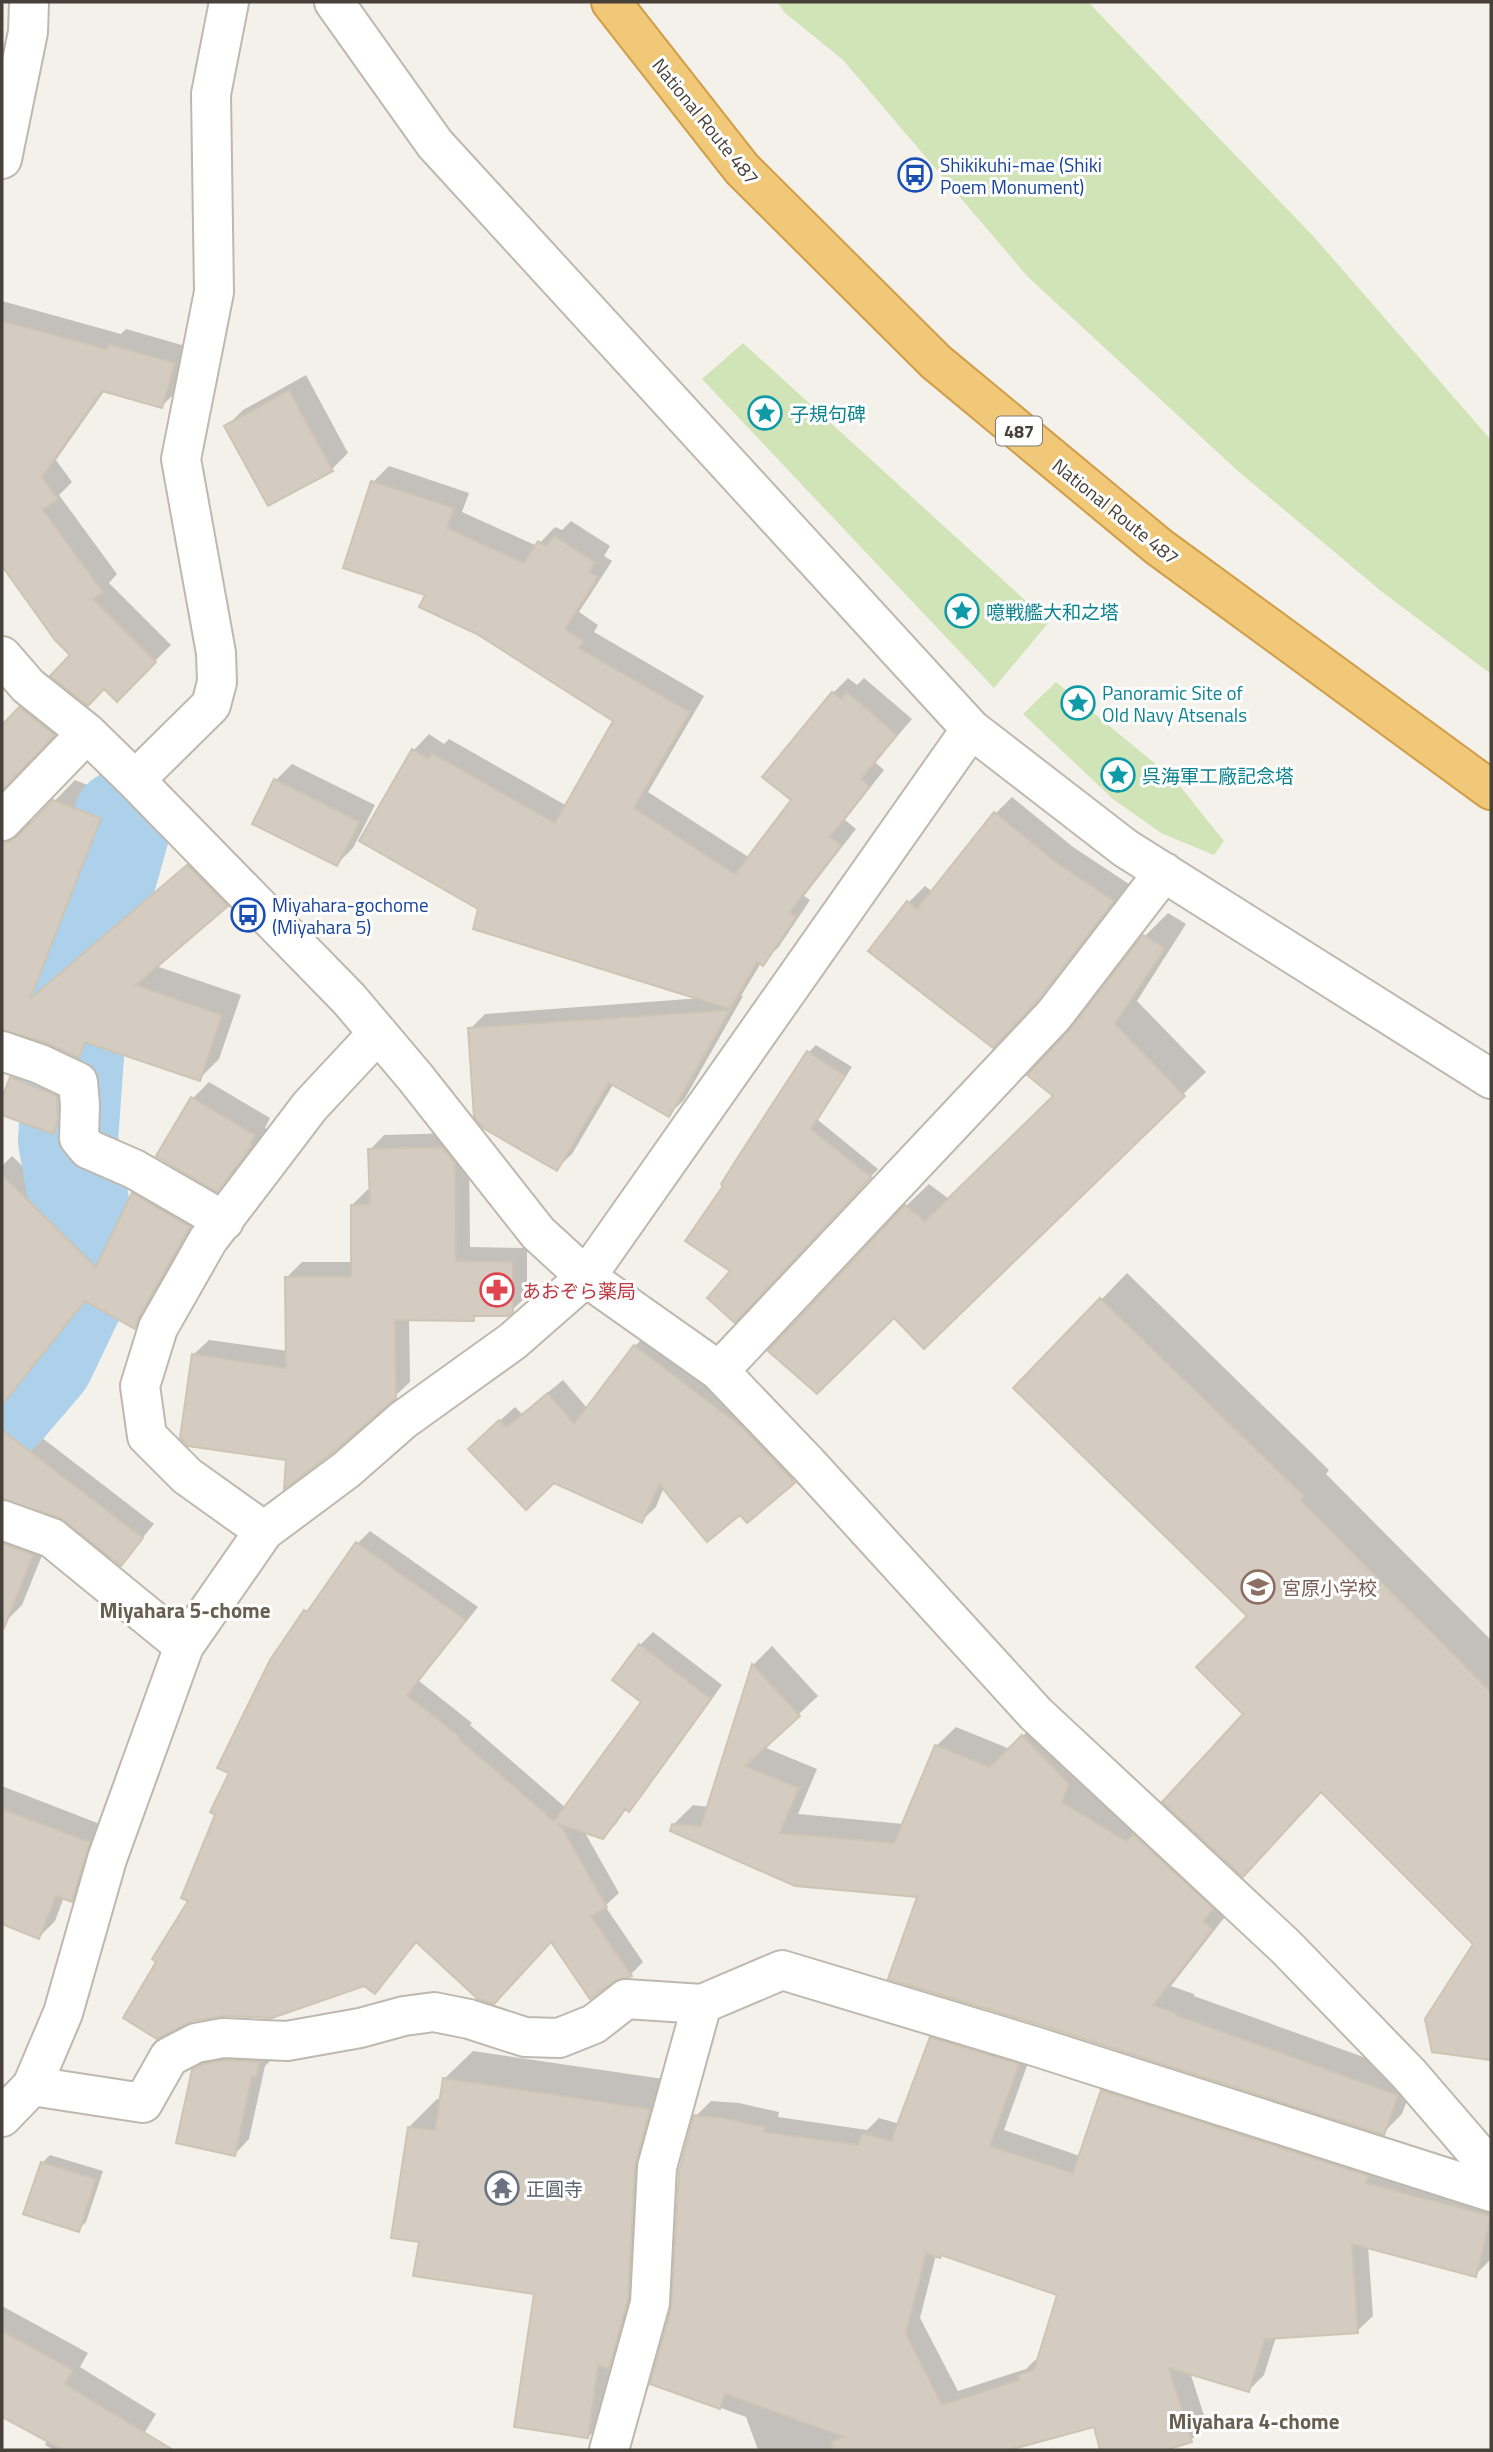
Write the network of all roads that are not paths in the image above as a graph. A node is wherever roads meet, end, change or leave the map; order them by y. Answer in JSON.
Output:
{"nodes":[{"id":1,"x":29,"y":2,"type":"edge"},
{"id":2,"x":229,"y":2,"type":"edge"},
{"id":3,"x":334,"y":2,"type":"edge"},
{"id":4,"x":611,"y":2,"type":"edge"},
{"id":5,"x":2,"y":159,"type":"edge"},
{"id":6,"x":2,"y":656,"type":"edge"},
{"id":7,"x":971,"y":729,"type":"junction"},
{"id":8,"x":87,"y":733,"type":"junction"},
{"id":9,"x":135,"y":780,"type":"junction"},
{"id":10,"x":1491,"y":790,"type":"edge"},
{"id":11,"x":2,"y":821,"type":"edge"},
{"id":12,"x":1164,"y":872,"type":"junction"},
{"id":13,"x":378,"y":1033,"type":"junction"},
{"id":14,"x":2,"y":1051,"type":"edge"},
{"id":15,"x":1491,"y":1079,"type":"edge"},
{"id":16,"x":224,"y":1221,"type":"junction"},
{"id":17,"x":586,"y":1277,"type":"junction"},
{"id":18,"x":719,"y":1371,"type":"junction"},
{"id":19,"x":2,"y":1520,"type":"edge"},
{"id":20,"x":264,"y":1531,"type":"junction"},
{"id":21,"x":184,"y":1646,"type":"junction"},
{"id":22,"x":702,"y":2004,"type":"junction"},
{"id":23,"x":33,"y":2086,"type":"junction"},
{"id":24,"x":2,"y":2117,"type":"edge"},
{"id":25,"x":1491,"y":2169,"type":"edge"},
{"id":26,"x":1491,"y":2192,"type":"edge"},
{"id":27,"x":610,"y":2450,"type":"edge"}],
"edges":[{"from":1,"to":5,"type":"street"},
{"from":2,"to":9,"type":"street"},
{"from":3,"to":7,"type":"street"},
{"from":4,"to":10,"type":"highway","name":"National Route 487","number":"487"},
{"from":6,"to":8,"type":"street"},
{"from":7,"to":12,"type":"street"},
{"from":7,"to":17,"type":"street"},
{"from":8,"to":9,"type":"street"},
{"from":8,"to":11,"type":"street"},
{"from":9,"to":13,"type":"street"},
{"from":12,"to":15,"type":"street"},
{"from":12,"to":18,"type":"street"},
{"from":13,"to":16,"type":"street"},
{"from":13,"to":17,"type":"street"},
{"from":14,"to":16,"type":"street"},
{"from":16,"to":20,"type":"street"},
{"from":17,"to":18,"type":"street"},
{"from":17,"to":20,"type":"street"},
{"from":18,"to":25,"type":"street"},
{"from":19,"to":21,"type":"street"},
{"from":20,"to":21,"type":"street"},
{"from":21,"to":23,"type":"street"},
{"from":22,"to":23,"type":"street"},
{"from":22,"to":26,"type":"street"},
{"from":22,"to":27,"type":"street"},
{"from":23,"to":24,"type":"street"}]}
